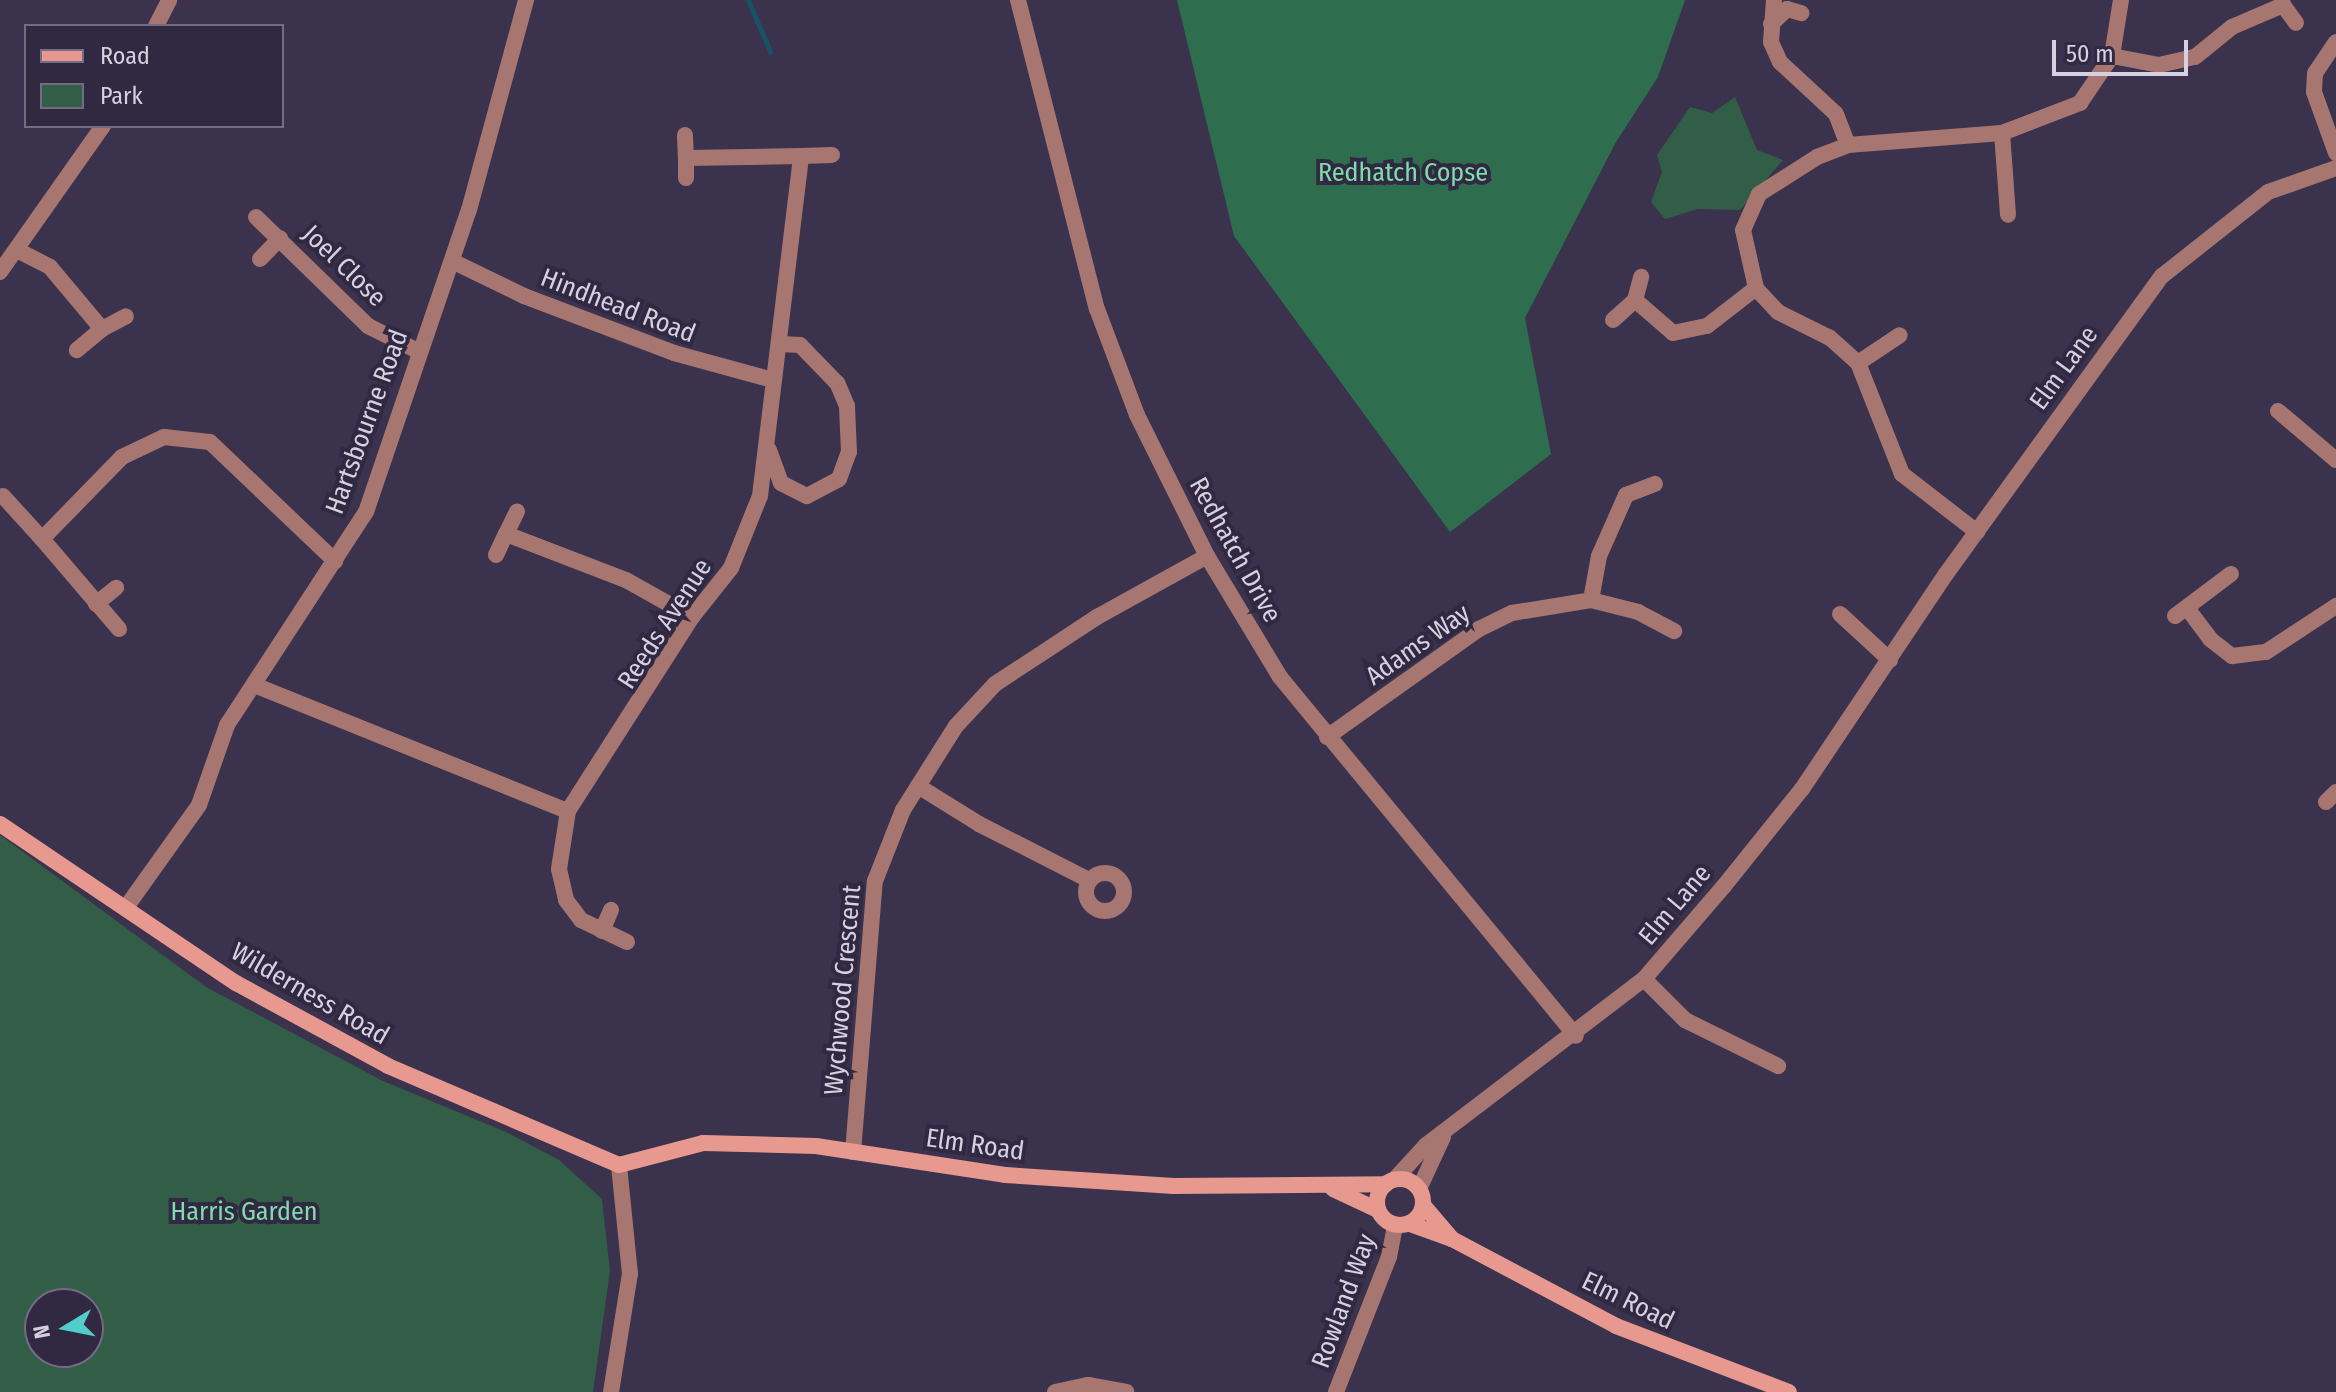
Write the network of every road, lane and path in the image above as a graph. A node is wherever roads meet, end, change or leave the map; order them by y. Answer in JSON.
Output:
{"nodes":[{"id":1,"x":169,"y":0,"type":"edge"},
{"id":2,"x":1018,"y":0,"type":"edge"},
{"id":3,"x":1774,"y":0,"type":"edge"},
{"id":4,"x":2121,"y":0,"type":"edge"},
{"id":5,"x":524,"y":1,"type":"edge"},
{"id":6,"x":2284,"y":2,"type":"edge"},
{"id":7,"x":1801,"y":13,"type":"dead end"},
{"id":8,"x":2296,"y":23,"type":"dead end"},
{"id":9,"x":157,"y":24,"type":"edge"},
{"id":10,"x":1771,"y":24,"type":"junction"},
{"id":11,"x":2336,"y":42,"type":"edge"},
{"id":12,"x":2112,"y":56,"type":"junction"},
{"id":13,"x":102,"y":128,"type":"edge"},
{"id":14,"x":2002,"y":133,"type":"junction"},
{"id":15,"x":685,"y":135,"type":"dead end"},
{"id":16,"x":1848,"y":145,"type":"junction"},
{"id":17,"x":2336,"y":153,"type":"edge"},
{"id":18,"x":832,"y":155,"type":"dead end"},
{"id":19,"x":801,"y":156,"type":"junction"},
{"id":20,"x":686,"y":158,"type":"junction"},
{"id":21,"x":2336,"y":168,"type":"edge"},
{"id":22,"x":686,"y":178,"type":"dead end"},
{"id":23,"x":2008,"y":215,"type":"dead end"},
{"id":24,"x":256,"y":217,"type":"dead end"},
{"id":25,"x":280,"y":238,"type":"junction"},
{"id":26,"x":17,"y":250,"type":"junction"},
{"id":27,"x":260,"y":259,"type":"dead end"},
{"id":28,"x":452,"y":261,"type":"junction"},
{"id":29,"x":0,"y":272,"type":"edge"},
{"id":30,"x":1641,"y":277,"type":"dead end"},
{"id":31,"x":1756,"y":288,"type":"junction"},
{"id":32,"x":1635,"y":300,"type":"junction"},
{"id":33,"x":126,"y":316,"type":"dead end"},
{"id":34,"x":1613,"y":320,"type":"dead end"},
{"id":35,"x":102,"y":329,"type":"junction"},
{"id":36,"x":1900,"y":335,"type":"dead end"},
{"id":37,"x":780,"y":344,"type":"junction"},
{"id":38,"x":77,"y":350,"type":"dead end"},
{"id":39,"x":418,"y":351,"type":"junction"},
{"id":40,"x":1858,"y":363,"type":"junction"},
{"id":41,"x":773,"y":380,"type":"junction"},
{"id":42,"x":2278,"y":411,"type":"dead end"},
{"id":43,"x":768,"y":449,"type":"junction"},
{"id":44,"x":2336,"y":460,"type":"edge"},
{"id":45,"x":1655,"y":484,"type":"dead end"},
{"id":46,"x":3,"y":496,"type":"dead end"},
{"id":47,"x":517,"y":511,"type":"dead end"},
{"id":48,"x":1977,"y":532,"type":"junction"},
{"id":49,"x":506,"y":534,"type":"junction"},
{"id":50,"x":42,"y":539,"type":"junction"},
{"id":51,"x":496,"y":555,"type":"dead end"},
{"id":52,"x":1207,"y":556,"type":"junction"},
{"id":53,"x":335,"y":561,"type":"junction"},
{"id":54,"x":2231,"y":574,"type":"dead end"},
{"id":55,"x":116,"y":588,"type":"dead end"},
{"id":56,"x":1591,"y":600,"type":"junction"},
{"id":57,"x":96,"y":604,"type":"junction"},
{"id":58,"x":2336,"y":608,"type":"edge"},
{"id":59,"x":1840,"y":614,"type":"dead end"},
{"id":60,"x":692,"y":617,"type":"junction"},
{"id":61,"x":119,"y":629,"type":"dead end"},
{"id":62,"x":1674,"y":631,"type":"dead end"},
{"id":63,"x":1890,"y":660,"type":"junction"},
{"id":64,"x":254,"y":685,"type":"junction"},
{"id":65,"x":1327,"y":737,"type":"junction"},
{"id":66,"x":918,"y":786,"type":"junction"},
{"id":67,"x":568,"y":811,"type":"junction"},
{"id":68,"x":0,"y":824,"type":"edge"},
{"id":69,"x":1089,"y":880,"type":"dead end"},
{"id":70,"x":127,"y":906,"type":"junction"},
{"id":71,"x":611,"y":910,"type":"dead end"},
{"id":72,"x":602,"y":931,"type":"junction"},
{"id":73,"x":627,"y":942,"type":"dead end"},
{"id":74,"x":1644,"y":979,"type":"junction"},
{"id":75,"x":1576,"y":1036,"type":"junction"},
{"id":76,"x":1778,"y":1066,"type":"dead end"},
{"id":77,"x":1446,"y":1132,"type":"junction"},
{"id":78,"x":853,"y":1152,"type":"junction"},
{"id":79,"x":619,"y":1165,"type":"junction"},
{"id":80,"x":1390,"y":1181,"type":"junction"},
{"id":81,"x":1328,"y":1187,"type":"junction"},
{"id":82,"x":1421,"y":1197,"type":"junction"},
{"id":83,"x":1378,"y":1210,"type":"junction"},
{"id":84,"x":1403,"y":1225,"type":"junction"},
{"id":85,"x":1452,"y":1239,"type":"junction"},
{"id":86,"x":611,"y":1392,"type":"edge"},
{"id":87,"x":1055,"y":1392,"type":"edge"},
{"id":88,"x":1126,"y":1392,"type":"edge"},
{"id":89,"x":1336,"y":1392,"type":"edge"},
{"id":90,"x":1789,"y":1392,"type":"edge"}],
"edges":[{"from":1,"to":9,"type":"street"},
{"from":2,"to":52,"type":"street","name":"Redhatch Drive"},
{"from":3,"to":10,"type":"street"},
{"from":4,"to":12,"type":"street"},
{"from":5,"to":28,"type":"street","name":"Hartsbourne Road"},
{"from":6,"to":8,"type":"street"},
{"from":6,"to":12,"type":"street"},
{"from":7,"to":10,"type":"street"},
{"from":10,"to":16,"type":"street"},
{"from":11,"to":17,"type":"street"},
{"from":12,"to":14,"type":"street"},
{"from":13,"to":26,"type":"street"},
{"from":14,"to":16,"type":"street"},
{"from":14,"to":23,"type":"street"},
{"from":15,"to":20,"type":"street"},
{"from":16,"to":31,"type":"street"},
{"from":18,"to":19,"type":"street"},
{"from":19,"to":20,"type":"street"},
{"from":19,"to":37,"type":"street","name":"Reeds Avenue"},
{"from":20,"to":22,"type":"street"},
{"from":21,"to":48,"type":"street","name":"Elm Lane"},
{"from":24,"to":25,"type":"street","name":"Joel Close"},
{"from":25,"to":27,"type":"street","name":"Joel Close"},
{"from":25,"to":39,"type":"street","name":"Joel Close"},
{"from":26,"to":29,"type":"street"},
{"from":26,"to":35,"type":"street"},
{"from":28,"to":39,"type":"street","name":"Hartsbourne Road"},
{"from":28,"to":41,"type":"street","name":"Hindhead Road"},
{"from":30,"to":32,"type":"street"},
{"from":31,"to":32,"type":"street"},
{"from":31,"to":40,"type":"street"},
{"from":32,"to":34,"type":"street"},
{"from":33,"to":35,"type":"street"},
{"from":35,"to":38,"type":"street"},
{"from":36,"to":40,"type":"street"},
{"from":37,"to":41,"type":"street","name":"Reeds Avenue"},
{"from":37,"to":43,"type":"street","name":"Reeds Avenue"},
{"from":39,"to":53,"type":"street","name":"Hartsbourne Road"},
{"from":40,"to":48,"type":"street"},
{"from":41,"to":43,"type":"street","name":"Reeds Avenue"},
{"from":42,"to":44,"type":"street"},
{"from":43,"to":60,"type":"street","name":"Reeds Avenue"},
{"from":45,"to":56,"type":"street"},
{"from":46,"to":50,"type":"street"},
{"from":47,"to":49,"type":"street"},
{"from":48,"to":63,"type":"street","name":"Elm Lane"},
{"from":49,"to":51,"type":"street"},
{"from":49,"to":60,"type":"street"},
{"from":50,"to":53,"type":"street"},
{"from":50,"to":57,"type":"street"},
{"from":52,"to":65,"type":"street","name":"Redhatch Drive"},
{"from":52,"to":66,"type":"street","name":"Wychwood Crescent"},
{"from":53,"to":64,"type":"street","name":"Hartsbourne Road"},
{"from":54,"to":58,"type":"street"},
{"from":55,"to":57,"type":"street"},
{"from":56,"to":62,"type":"street","name":"Adams Way"},
{"from":56,"to":65,"type":"street","name":"Adams Way"},
{"from":57,"to":61,"type":"street"},
{"from":59,"to":63,"type":"street"},
{"from":60,"to":67,"type":"street","name":"Reeds Avenue"},
{"from":63,"to":74,"type":"street","name":"Elm Lane"},
{"from":64,"to":67,"type":"street"},
{"from":64,"to":70,"type":"street","name":"Hartsbourne Road"},
{"from":65,"to":75,"type":"street","name":"Redhatch Drive"},
{"from":66,"to":69,"type":"street"},
{"from":66,"to":78,"type":"street","name":"Wychwood Crescent"},
{"from":67,"to":72,"type":"street","name":"Reeds Avenue"},
{"from":68,"to":70,"type":"main road","name":"Wilderness Road"},
{"from":70,"to":79,"type":"main road","name":"Wilderness Road"},
{"from":71,"to":72,"type":"street"},
{"from":72,"to":73,"type":"street","name":"Reeds Avenue"},
{"from":74,"to":75,"type":"street","name":"Elm Lane"},
{"from":74,"to":76,"type":"street"},
{"from":75,"to":77,"type":"street","name":"Elm Lane"},
{"from":77,"to":80,"type":"street","name":"Elm Lane"},
{"from":77,"to":82,"type":"street","name":"Elm Lane"},
{"from":78,"to":79,"type":"main road","name":"Elm Road"},
{"from":78,"to":81,"type":"main road","name":"Elm Road"},
{"from":79,"to":86,"type":"street"},
{"from":80,"to":81,"type":"main road","name":"Elm Road"},
{"from":80,"to":82,"type":"main road"},
{"from":80,"to":83,"type":"main road"},
{"from":81,"to":83,"type":"main road","name":"Elm Road"},
{"from":82,"to":84,"type":"main road"},
{"from":82,"to":85,"type":"main road","name":"Elm Road"},
{"from":83,"to":84,"type":"main road"},
{"from":84,"to":85,"type":"main road","name":"Elm Road"},
{"from":84,"to":89,"type":"street","name":"Rowland Way"},
{"from":85,"to":90,"type":"main road","name":"Elm Road"},
{"from":87,"to":88,"type":"street"}]}
